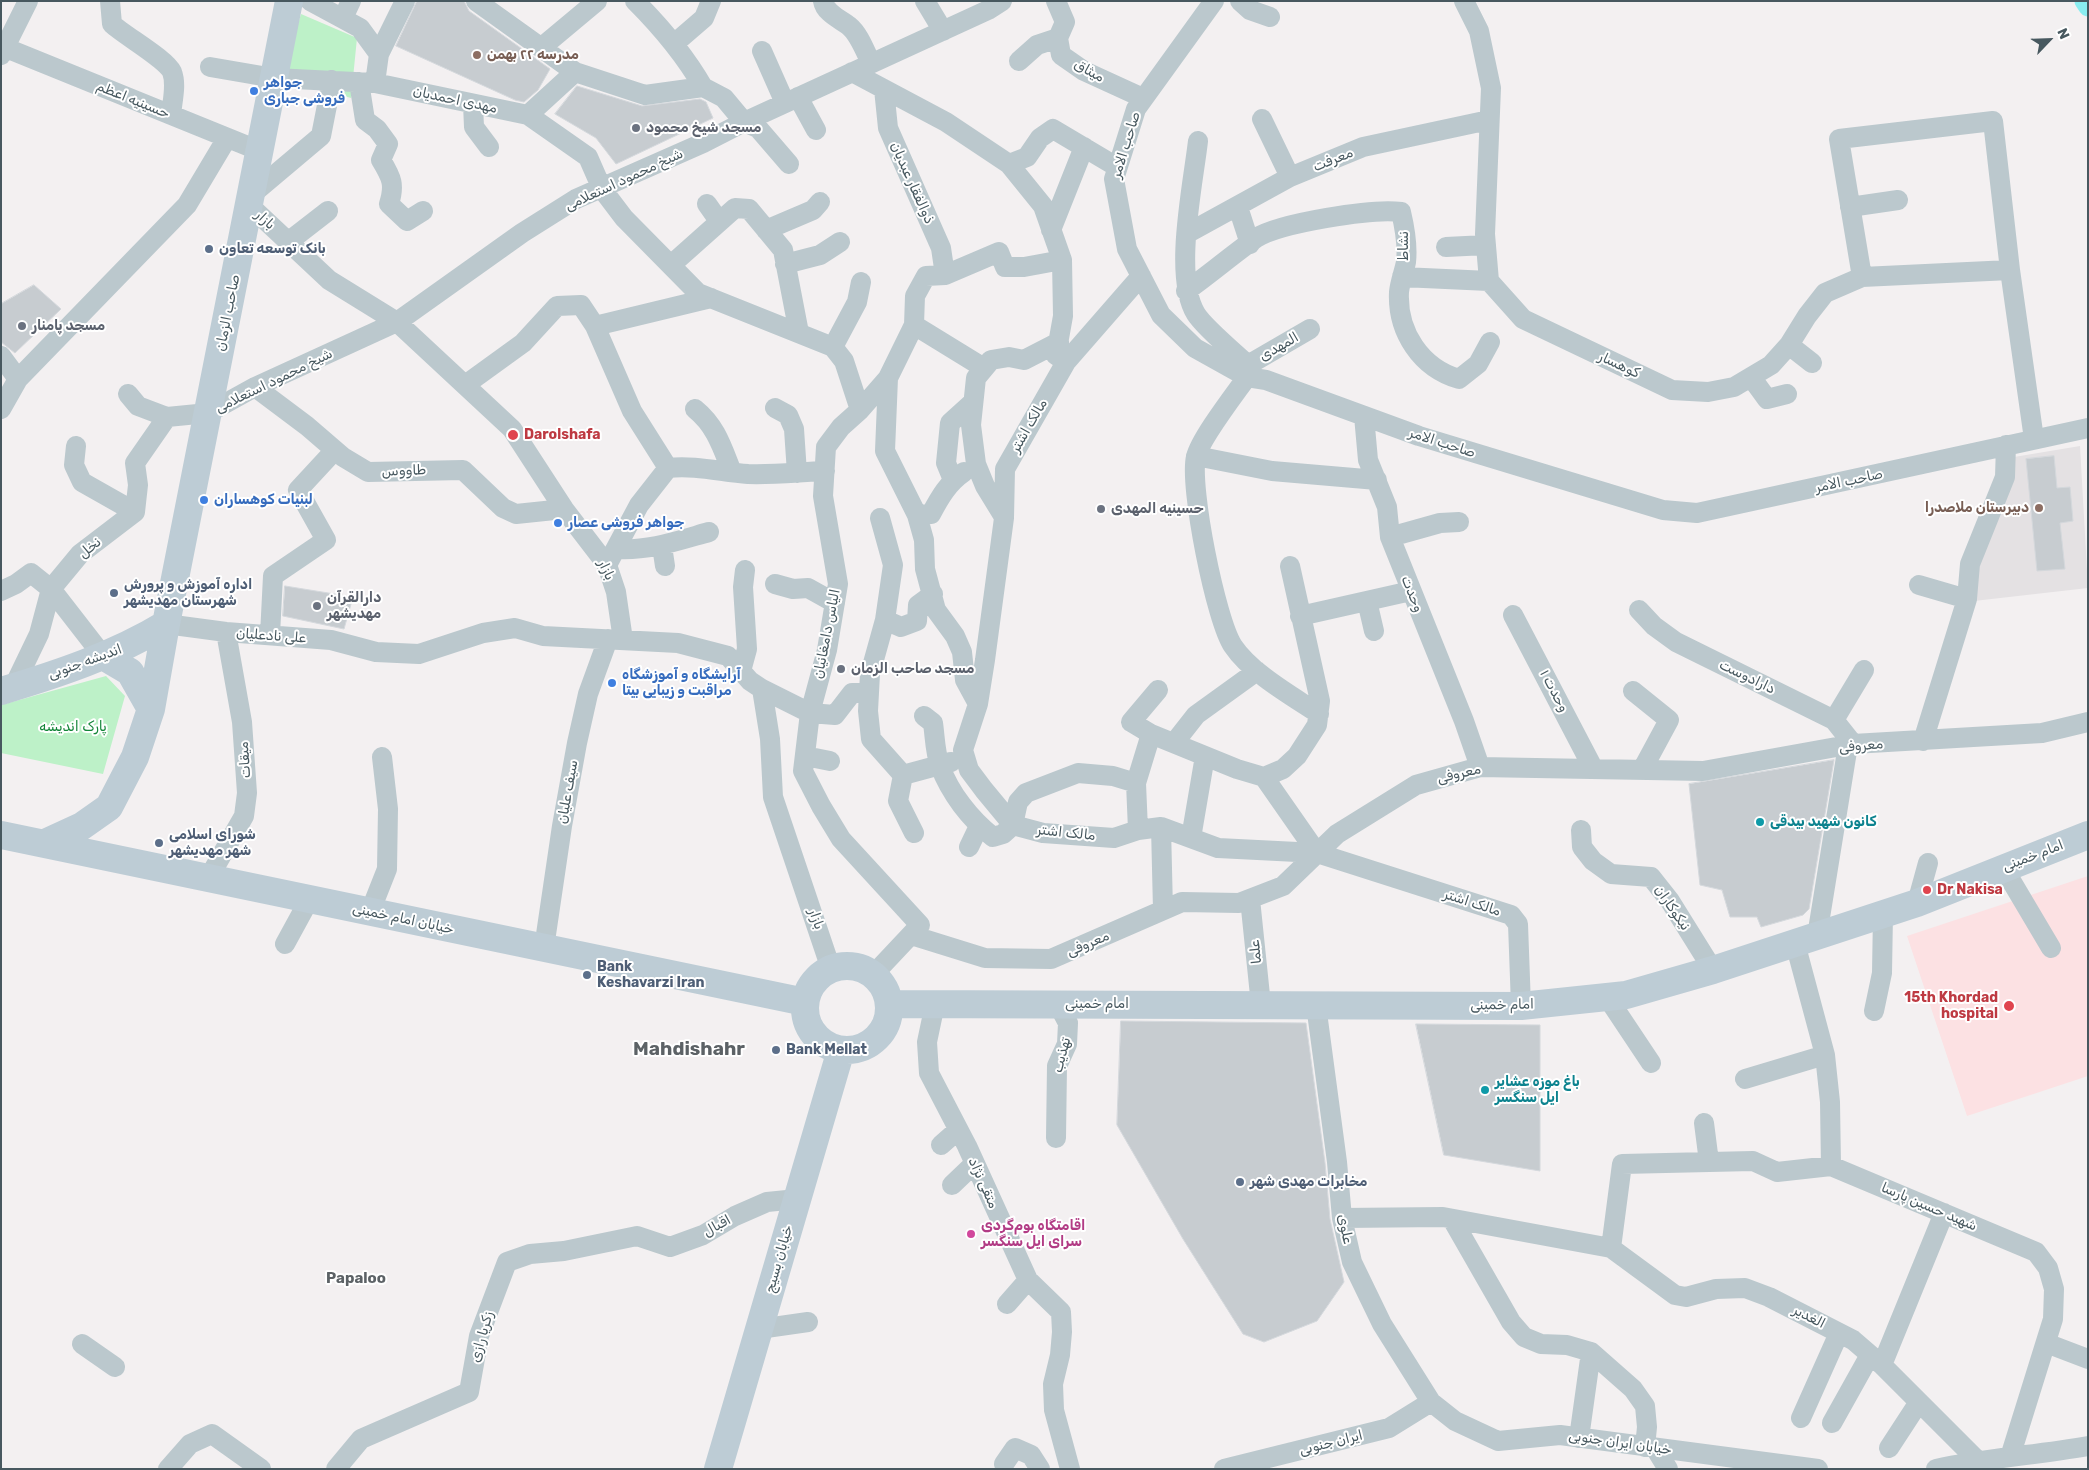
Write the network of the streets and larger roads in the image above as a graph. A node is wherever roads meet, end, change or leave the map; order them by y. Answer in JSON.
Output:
{"nodes":[{"id":1,"x":28,"y":1,"type":"edge"},
{"id":2,"x":110,"y":1,"type":"edge"},
{"id":3,"x":289,"y":1,"type":"edge"},
{"id":4,"x":310,"y":1,"type":"edge"},
{"id":5,"x":405,"y":1,"type":"edge"},
{"id":6,"x":597,"y":1,"type":"edge"},
{"id":7,"x":635,"y":1,"type":"edge"},
{"id":8,"x":711,"y":1,"type":"edge"},
{"id":9,"x":823,"y":1,"type":"edge"},
{"id":10,"x":925,"y":1,"type":"edge"},
{"id":11,"x":1002,"y":1,"type":"edge"},
{"id":12,"x":1056,"y":1,"type":"edge"},
{"id":13,"x":1214,"y":1,"type":"edge"},
{"id":14,"x":1240,"y":1,"type":"edge"},
{"id":15,"x":1464,"y":1,"type":"edge"},
{"id":16,"x":490,"y":4,"type":"edge"},
{"id":17,"x":347,"y":10,"type":"edge"},
{"id":18,"x":1270,"y":17,"type":"dead end"},
{"id":19,"x":943,"y":30,"type":"junction"},
{"id":20,"x":1058,"y":38,"type":"junction"},
{"id":21,"x":675,"y":43,"type":"junction"},
{"id":22,"x":542,"y":47,"type":"junction"},
{"id":23,"x":762,"y":51,"type":"dead end"},
{"id":24,"x":4,"y":52,"type":"edge"},
{"id":25,"x":379,"y":54,"type":"junction"},
{"id":26,"x":1019,"y":61,"type":"dead end"},
{"id":27,"x":871,"y":64,"type":"junction"},
{"id":28,"x":210,"y":67,"type":"dead end"},
{"id":29,"x":575,"y":72,"type":"junction"},
{"id":30,"x":852,"y":72,"type":"junction"},
{"id":31,"x":274,"y":78,"type":"junction"},
{"id":32,"x":332,"y":80,"type":"junction"},
{"id":33,"x":367,"y":82,"type":"junction"},
{"id":34,"x":703,"y":87,"type":"junction"},
{"id":35,"x":884,"y":89,"type":"junction"},
{"id":36,"x":1144,"y":98,"type":"junction"},
{"id":37,"x":792,"y":100,"type":"junction"},
{"id":38,"x":473,"y":104,"type":"junction"},
{"id":39,"x":171,"y":115,"type":"junction"},
{"id":40,"x":528,"y":115,"type":"junction"},
{"id":41,"x":1262,"y":119,"type":"dead end"},
{"id":42,"x":1490,"y":120,"type":"junction"},
{"id":43,"x":744,"y":122,"type":"junction"},
{"id":44,"x":816,"y":130,"type":"dead end"},
{"id":45,"x":227,"y":138,"type":"junction"},
{"id":46,"x":1198,"y":141,"type":"dead end"},
{"id":47,"x":489,"y":147,"type":"dead end"},
{"id":48,"x":1084,"y":147,"type":"junction"},
{"id":49,"x":260,"y":151,"type":"junction"},
{"id":50,"x":789,"y":164,"type":"dead end"},
{"id":51,"x":1009,"y":164,"type":"junction"},
{"id":52,"x":1117,"y":168,"type":"junction"},
{"id":53,"x":1290,"y":177,"type":"junction"},
{"id":54,"x":602,"y":189,"type":"junction"},
{"id":55,"x":250,"y":200,"type":"junction"},
{"id":56,"x":1898,"y":200,"type":"dead end"},
{"id":57,"x":820,"y":202,"type":"dead end"},
{"id":58,"x":707,"y":204,"type":"dead end"},
{"id":59,"x":1238,"y":207,"type":"junction"},
{"id":60,"x":1850,"y":207,"type":"junction"},
{"id":61,"x":328,"y":211,"type":"dead end"},
{"id":62,"x":423,"y":211,"type":"dead end"},
{"id":63,"x":719,"y":221,"type":"junction"},
{"id":64,"x":766,"y":230,"type":"junction"},
{"id":65,"x":1051,"y":230,"type":"junction"},
{"id":66,"x":1188,"y":233,"type":"junction"},
{"id":67,"x":288,"y":242,"type":"junction"},
{"id":68,"x":840,"y":242,"type":"dead end"},
{"id":69,"x":1250,"y":244,"type":"junction"},
{"id":70,"x":1486,"y":245,"type":"junction"},
{"id":71,"x":1446,"y":247,"type":"dead end"},
{"id":72,"x":1062,"y":260,"type":"junction"},
{"id":73,"x":786,"y":264,"type":"junction"},
{"id":74,"x":671,"y":265,"type":"junction"},
{"id":75,"x":2010,"y":270,"type":"junction"},
{"id":76,"x":945,"y":275,"type":"junction"},
{"id":77,"x":1141,"y":276,"type":"junction"},
{"id":78,"x":1402,"y":277,"type":"junction"},
{"id":79,"x":1862,"y":277,"type":"junction"},
{"id":80,"x":1489,"y":281,"type":"junction"},
{"id":81,"x":861,"y":282,"type":"dead end"},
{"id":82,"x":1186,"y":291,"type":"junction"},
{"id":83,"x":711,"y":298,"type":"junction"},
{"id":84,"x":397,"y":322,"type":"junction"},
{"id":85,"x":914,"y":325,"type":"junction"},
{"id":86,"x":596,"y":326,"type":"junction"},
{"id":87,"x":1310,"y":329,"type":"dead end"},
{"id":88,"x":799,"y":333,"type":"junction"},
{"id":89,"x":1058,"y":342,"type":"junction"},
{"id":90,"x":1490,"y":342,"type":"dead end"},
{"id":91,"x":1789,"y":345,"type":"junction"},
{"id":92,"x":833,"y":347,"type":"junction"},
{"id":93,"x":1,"y":356,"type":"edge"},
{"id":94,"x":1066,"y":362,"type":"junction"},
{"id":95,"x":1812,"y":363,"type":"dead end"},
{"id":96,"x":984,"y":368,"type":"junction"},
{"id":97,"x":1247,"y":371,"type":"junction"},
{"id":98,"x":1751,"y":377,"type":"junction"},
{"id":99,"x":888,"y":378,"type":"junction"},
{"id":100,"x":18,"y":379,"type":"junction"},
{"id":101,"x":465,"y":385,"type":"junction"},
{"id":102,"x":255,"y":387,"type":"junction"},
{"id":103,"x":128,"y":394,"type":"dead end"},
{"id":104,"x":1788,"y":394,"type":"dead end"},
{"id":105,"x":972,"y":404,"type":"junction"},
{"id":106,"x":775,"y":408,"type":"dead end"},
{"id":107,"x":1,"y":409,"type":"edge"},
{"id":108,"x":695,"y":409,"type":"dead end"},
{"id":109,"x":860,"y":410,"type":"junction"},
{"id":110,"x":208,"y":413,"type":"junction"},
{"id":111,"x":1364,"y":416,"type":"junction"},
{"id":112,"x":167,"y":417,"type":"junction"},
{"id":113,"x":2088,"y":428,"type":"edge"},
{"id":114,"x":2034,"y":439,"type":"junction"},
{"id":115,"x":2006,"y":445,"type":"junction"},
{"id":116,"x":76,"y":446,"type":"dead end"},
{"id":117,"x":335,"y":450,"type":"junction"},
{"id":118,"x":1196,"y":456,"type":"junction"},
{"id":119,"x":976,"y":464,"type":"junction"},
{"id":120,"x":668,"y":468,"type":"junction"},
{"id":121,"x":825,"y":471,"type":"junction"},
{"id":122,"x":732,"y":472,"type":"junction"},
{"id":123,"x":797,"y":472,"type":"junction"},
{"id":124,"x":953,"y":480,"type":"junction"},
{"id":125,"x":1376,"y":480,"type":"junction"},
{"id":126,"x":564,"y":510,"type":"junction"},
{"id":127,"x":135,"y":512,"type":"junction"},
{"id":128,"x":917,"y":515,"type":"junction"},
{"id":129,"x":880,"y":518,"type":"dead end"},
{"id":130,"x":1004,"y":518,"type":"junction"},
{"id":131,"x":1459,"y":522,"type":"dead end"},
{"id":132,"x":709,"y":532,"type":"dead end"},
{"id":133,"x":1390,"y":537,"type":"junction"},
{"id":134,"x":612,"y":557,"type":"junction"},
{"id":135,"x":1290,"y":566,"type":"dead end"},
{"id":136,"x":745,"y":570,"type":"dead end"},
{"id":137,"x":775,"y":584,"type":"dead end"},
{"id":138,"x":1919,"y":585,"type":"dead end"},
{"id":139,"x":2,"y":589,"type":"edge"},
{"id":140,"x":51,"y":589,"type":"junction"},
{"id":141,"x":1411,"y":591,"type":"junction"},
{"id":142,"x":933,"y":594,"type":"junction"},
{"id":143,"x":1967,"y":599,"type":"junction"},
{"id":144,"x":1367,"y":601,"type":"junction"},
{"id":145,"x":835,"y":603,"type":"junction"},
{"id":146,"x":1639,"y":610,"type":"dead end"},
{"id":147,"x":960,"y":614,"type":"dead end"},
{"id":148,"x":1513,"y":615,"type":"dead end"},
{"id":149,"x":1300,"y":616,"type":"junction"},
{"id":150,"x":885,"y":620,"type":"junction"},
{"id":151,"x":166,"y":624,"type":"junction"},
{"id":152,"x":1374,"y":631,"type":"dead end"},
{"id":153,"x":226,"y":632,"type":"junction"},
{"id":154,"x":270,"y":635,"type":"junction"},
{"id":155,"x":954,"y":636,"type":"junction"},
{"id":156,"x":615,"y":640,"type":"junction"},
{"id":157,"x":103,"y":656,"type":"junction"},
{"id":158,"x":1864,"y":670,"type":"dead end"},
{"id":159,"x":741,"y":671,"type":"junction"},
{"id":160,"x":1257,"y":671,"type":"junction"},
{"id":161,"x":762,"y":689,"type":"junction"},
{"id":162,"x":7,"y":690,"type":"edge"},
{"id":163,"x":1158,"y":690,"type":"dead end"},
{"id":164,"x":1633,"y":691,"type":"dead end"},
{"id":165,"x":869,"y":694,"type":"junction"},
{"id":166,"x":978,"y":704,"type":"junction"},
{"id":167,"x":152,"y":709,"type":"junction"},
{"id":168,"x":810,"y":713,"type":"junction"},
{"id":169,"x":1319,"y":714,"type":"junction"},
{"id":170,"x":924,"y":716,"type":"dead end"},
{"id":171,"x":1834,"y":720,"type":"junction"},
{"id":172,"x":2088,"y":722,"type":"edge"},
{"id":173,"x":1151,"y":734,"type":"junction"},
{"id":174,"x":1923,"y":741,"type":"junction"},
{"id":175,"x":1174,"y":743,"type":"junction"},
{"id":176,"x":1851,"y":745,"type":"junction"},
{"id":177,"x":805,"y":756,"type":"junction"},
{"id":178,"x":1205,"y":756,"type":"junction"},
{"id":179,"x":382,"y":757,"type":"dead end"},
{"id":180,"x":966,"y":758,"type":"junction"},
{"id":181,"x":830,"y":761,"type":"dead end"},
{"id":182,"x":940,"y":766,"type":"junction"},
{"id":183,"x":1480,"y":768,"type":"junction"},
{"id":184,"x":1593,"y":768,"type":"junction"},
{"id":185,"x":1642,"y":770,"type":"junction"},
{"id":186,"x":902,"y":775,"type":"junction"},
{"id":187,"x":1264,"y":777,"type":"junction"},
{"id":188,"x":1136,"y":783,"type":"junction"},
{"id":189,"x":1013,"y":825,"type":"junction"},
{"id":190,"x":979,"y":826,"type":"junction"},
{"id":191,"x":1161,"y":827,"type":"junction"},
{"id":192,"x":1138,"y":830,"type":"junction"},
{"id":193,"x":1581,"y":830,"type":"dead end"},
{"id":194,"x":914,"y":833,"type":"dead end"},
{"id":195,"x":1,"y":835,"type":"edge"},
{"id":196,"x":2088,"y":835,"type":"edge"},
{"id":197,"x":1191,"y":838,"type":"junction"},
{"id":198,"x":45,"y":843,"type":"junction"},
{"id":199,"x":969,"y":847,"type":"dead end"},
{"id":200,"x":1317,"y":853,"type":"junction"},
{"id":201,"x":1928,"y":863,"type":"dead end"},
{"id":202,"x":2003,"y":867,"type":"junction"},
{"id":203,"x":208,"y":879,"type":"junction"},
{"id":204,"x":1250,"y":899,"type":"junction"},
{"id":205,"x":309,"y":900,"type":"junction"},
{"id":206,"x":1917,"y":903,"type":"junction"},
{"id":207,"x":1163,"y":910,"type":"junction"},
{"id":208,"x":370,"y":912,"type":"junction"},
{"id":209,"x":1884,"y":914,"type":"junction"},
{"id":210,"x":915,"y":930,"type":"junction"},
{"id":211,"x":1806,"y":940,"type":"junction"},
{"id":212,"x":285,"y":944,"type":"dead end"},
{"id":213,"x":544,"y":948,"type":"junction"},
{"id":214,"x":2051,"y":948,"type":"dead end"},
{"id":215,"x":832,"y":969,"type":"junction"},
{"id":216,"x":1713,"y":970,"type":"junction"},
{"id":217,"x":873,"y":975,"type":"junction"},
{"id":218,"x":1607,"y":997,"type":"junction"},
{"id":219,"x":805,"y":1002,"type":"junction"},
{"id":220,"x":888,"y":1004,"type":"junction"},
{"id":221,"x":935,"y":1004,"type":"junction"},
{"id":222,"x":1058,"y":1004,"type":"junction"},
{"id":223,"x":1261,"y":1005,"type":"junction"},
{"id":224,"x":1316,"y":1005,"type":"junction"},
{"id":225,"x":1521,"y":1006,"type":"junction"},
{"id":226,"x":1874,"y":1011,"type":"dead end"},
{"id":227,"x":841,"y":1050,"type":"junction"},
{"id":228,"x":1824,"y":1055,"type":"junction"},
{"id":229,"x":1651,"y":1063,"type":"dead end"},
{"id":230,"x":1746,"y":1079,"type":"dead end"},
{"id":231,"x":1704,"y":1123,"type":"dead end"},
{"id":232,"x":958,"y":1130,"type":"junction"},
{"id":233,"x":1056,"y":1138,"type":"dead end"},
{"id":234,"x":941,"y":1145,"type":"dead end"},
{"id":235,"x":1709,"y":1162,"type":"junction"},
{"id":236,"x":974,"y":1164,"type":"junction"},
{"id":237,"x":1831,"y":1166,"type":"junction"},
{"id":238,"x":952,"y":1185,"type":"dead end"},
{"id":239,"x":797,"y":1198,"type":"junction"},
{"id":240,"x":1944,"y":1213,"type":"junction"},
{"id":241,"x":1342,"y":1218,"type":"junction"},
{"id":242,"x":1452,"y":1219,"type":"junction"},
{"id":243,"x":637,"y":1236,"type":"joint"},
{"id":244,"x":1611,"y":1248,"type":"junction"},
{"id":245,"x":1028,"y":1280,"type":"junction"},
{"id":246,"x":1007,"y":1304,"type":"dead end"},
{"id":247,"x":808,"y":1322,"type":"dead end"},
{"id":248,"x":759,"y":1330,"type":"junction"},
{"id":249,"x":1839,"y":1333,"type":"junction"},
{"id":250,"x":82,"y":1344,"type":"dead end"},
{"id":251,"x":2046,"y":1344,"type":"junction"},
{"id":252,"x":1591,"y":1352,"type":"junction"},
{"id":253,"x":2088,"y":1359,"type":"edge"},
{"id":254,"x":1876,"y":1360,"type":"junction"},
{"id":255,"x":115,"y":1367,"type":"dead end"},
{"id":256,"x":1431,"y":1402,"type":"junction"},
{"id":257,"x":1919,"y":1402,"type":"junction"},
{"id":258,"x":1801,"y":1418,"type":"dead end"},
{"id":259,"x":1832,"y":1423,"type":"dead end"},
{"id":260,"x":1579,"y":1438,"type":"junction"},
{"id":261,"x":2088,"y":1446,"type":"edge"},
{"id":262,"x":1650,"y":1448,"type":"junction"},
{"id":263,"x":1889,"y":1448,"type":"dead end"},
{"id":264,"x":1977,"y":1460,"type":"junction"},
{"id":265,"x":2002,"y":1461,"type":"edge"},
{"id":266,"x":1004,"y":1464,"type":"dead end"},
{"id":267,"x":168,"y":1469,"type":"edge"},
{"id":268,"x":261,"y":1469,"type":"edge"},
{"id":269,"x":336,"y":1469,"type":"edge"},
{"id":270,"x":718,"y":1469,"type":"edge"},
{"id":271,"x":1040,"y":1469,"type":"edge"},
{"id":272,"x":1070,"y":1469,"type":"edge"},
{"id":273,"x":1224,"y":1469,"type":"edge"},
{"id":274,"x":1668,"y":1469,"type":"edge"},
{"id":275,"x":1818,"y":1469,"type":"edge"},
{"id":276,"x":1936,"y":1469,"type":"edge"}],
"edges":[{"from":1,"to":24,"type":"street"},
{"from":2,"to":39,"type":"street"},
{"from":3,"to":31,"type":"street","name":"صاحب الزمان"},
{"from":4,"to":17,"type":"street"},
{"from":5,"to":25,"type":"street"},
{"from":6,"to":22,"type":"street"},
{"from":7,"to":21,"type":"street"},
{"from":8,"to":21,"type":"street"},
{"from":9,"to":27,"type":"street"},
{"from":10,"to":19,"type":"street"},
{"from":11,"to":19,"type":"street","name":"شیخ محمود استعلامی"},
{"from":12,"to":20,"type":"street"},
{"from":13,"to":36,"type":"street","name":"صاحب الامر"},
{"from":14,"to":18,"type":"street"},
{"from":15,"to":42,"type":"street"},
{"from":16,"to":22,"type":"street"},
{"from":17,"to":25,"type":"street"},
{"from":19,"to":27,"type":"street","name":"شیخ محمود استعلامی"},
{"from":20,"to":26,"type":"street"},
{"from":20,"to":36,"type":"street","name":"میثاق"},
{"from":21,"to":34,"type":"street"},
{"from":22,"to":29,"type":"street"},
{"from":23,"to":37,"type":"street"},
{"from":24,"to":39,"type":"street","name":"حسینیه اعظم"},
{"from":25,"to":33,"type":"street"},
{"from":27,"to":30,"type":"street","name":"شیخ محمود استعلامی"},
{"from":28,"to":31,"type":"street","name":"مهدی احمدیان"},
{"from":29,"to":34,"type":"street"},
{"from":29,"to":40,"type":"street"},
{"from":30,"to":35,"type":"street"},
{"from":30,"to":37,"type":"street","name":"شیخ محمود استعلامی"},
{"from":31,"to":32,"type":"street","name":"مهدی احمدیان"},
{"from":31,"to":49,"type":"street","name":"صاحب الزمان"},
{"from":32,"to":33,"type":"street","name":"مهدی احمدیان"},
{"from":32,"to":55,"type":"street"},
{"from":33,"to":38,"type":"street","name":"مهدی احمدیان"},
{"from":33,"to":62,"type":"street"},
{"from":34,"to":43,"type":"street"},
{"from":35,"to":51,"type":"street"},
{"from":35,"to":76,"type":"street","name":"ذوالفقار عبدیان"},
{"from":36,"to":52,"type":"street","name":"صاحب الامر"},
{"from":37,"to":43,"type":"street","name":"شیخ محمود استعلامی"},
{"from":37,"to":44,"type":"street"},
{"from":38,"to":40,"type":"street","name":"مهدی احمدیان"},
{"from":38,"to":47,"type":"street"},
{"from":39,"to":45,"type":"street","name":"حسینیه اعظم"},
{"from":40,"to":54,"type":"street","name":"مهدی احمدیان"},
{"from":41,"to":53,"type":"street"},
{"from":42,"to":53,"type":"street","name":"معرفت"},
{"from":42,"to":70,"type":"street"},
{"from":43,"to":50,"type":"street"},
{"from":43,"to":54,"type":"street","name":"شیخ محمود استعلامی"},
{"from":45,"to":49,"type":"street","name":"حسینیه اعظم"},
{"from":45,"to":100,"type":"street"},
{"from":46,"to":66,"type":"street"},
{"from":48,"to":51,"type":"street"},
{"from":48,"to":52,"type":"street"},
{"from":48,"to":65,"type":"street"},
{"from":49,"to":55,"type":"street","name":"صاحب الزمان"},
{"from":51,"to":65,"type":"street"},
{"from":52,"to":77,"type":"street","name":"صاحب الامر"},
{"from":53,"to":59,"type":"street","name":"معرفت"},
{"from":54,"to":74,"type":"street","name":"مهدی احمدیان"},
{"from":54,"to":84,"type":"street","name":"شیخ محمود استعلامی"},
{"from":55,"to":67,"type":"street","name":"بازار"},
{"from":55,"to":110,"type":"street","name":"صاحب الزمان"},
{"from":56,"to":60,"type":"street"},
{"from":57,"to":64,"type":"street"},
{"from":58,"to":63,"type":"street"},
{"from":59,"to":66,"type":"street","name":"معرفت"},
{"from":59,"to":69,"type":"street"},
{"from":60,"to":75,"type":"street"},
{"from":60,"to":79,"type":"street"},
{"from":61,"to":67,"type":"street"},
{"from":63,"to":64,"type":"street"},
{"from":63,"to":74,"type":"street"},
{"from":64,"to":73,"type":"street"},
{"from":65,"to":72,"type":"street"},
{"from":66,"to":82,"type":"street"},
{"from":67,"to":84,"type":"street","name":"بازار"},
{"from":68,"to":73,"type":"street"},
{"from":69,"to":78,"type":"street","name":"نشاط"},
{"from":69,"to":82,"type":"street","name":"نشاط"},
{"from":70,"to":71,"type":"street"},
{"from":70,"to":80,"type":"street"},
{"from":72,"to":76,"type":"street","name":"الیاس دامغانیان"},
{"from":72,"to":89,"type":"street"},
{"from":73,"to":88,"type":"street"},
{"from":74,"to":83,"type":"street","name":"مهدی احمدیان"},
{"from":75,"to":79,"type":"street","name":"کوهسار"},
{"from":75,"to":114,"type":"street"},
{"from":76,"to":85,"type":"street","name":"الیاس دامغانیان"},
{"from":77,"to":94,"type":"street","name":"مالک اشتر"},
{"from":77,"to":97,"type":"street","name":"صاحب الامر"},
{"from":78,"to":80,"type":"street"},
{"from":78,"to":90,"type":"street","name":"نشاط"},
{"from":79,"to":91,"type":"street","name":"کوهسار"},
{"from":80,"to":98,"type":"street","name":"کوهسار"},
{"from":81,"to":92,"type":"street"},
{"from":82,"to":97,"type":"street"},
{"from":83,"to":86,"type":"street"},
{"from":83,"to":88,"type":"street","name":"مهدی احمدیان"},
{"from":84,"to":101,"type":"street","name":"بازار"},
{"from":84,"to":102,"type":"street","name":"شیخ محمود استعلامی"},
{"from":85,"to":96,"type":"street"},
{"from":85,"to":99,"type":"street","name":"الیاس دامغانیان"},
{"from":86,"to":101,"type":"street"},
{"from":86,"to":120,"type":"street"},
{"from":87,"to":97,"type":"street","name":"المهدی"},
{"from":88,"to":92,"type":"street","name":"مهدی احمدیان"},
{"from":89,"to":94,"type":"street"},
{"from":89,"to":96,"type":"street"},
{"from":91,"to":95,"type":"street"},
{"from":91,"to":98,"type":"street","name":"کوهسار"},
{"from":92,"to":109,"type":"street"},
{"from":93,"to":100,"type":"street"},
{"from":94,"to":130,"type":"street","name":"مالک اشتر"},
{"from":96,"to":105,"type":"street"},
{"from":97,"to":111,"type":"street","name":"صاحب الامر"},
{"from":97,"to":118,"type":"street"},
{"from":98,"to":104,"type":"street"},
{"from":99,"to":109,"type":"street","name":"الیاس دامغانیان"},
{"from":99,"to":128,"type":"street"},
{"from":100,"to":107,"type":"street"},
{"from":101,"to":126,"type":"street","name":"بازار"},
{"from":102,"to":110,"type":"street","name":"شیخ محمود استعلامی"},
{"from":102,"to":117,"type":"street","name":"طاووس"},
{"from":103,"to":112,"type":"street"},
{"from":105,"to":119,"type":"street"},
{"from":105,"to":124,"type":"street"},
{"from":106,"to":123,"type":"street"},
{"from":108,"to":122,"type":"street"},
{"from":109,"to":121,"type":"street","name":"الیاس دامغانیان"},
{"from":110,"to":112,"type":"street"},
{"from":110,"to":151,"type":"street","name":"صاحب الزمان"},
{"from":111,"to":115,"type":"street","name":"صاحب الامر"},
{"from":111,"to":125,"type":"street","name":"وحدت"},
{"from":112,"to":127,"type":"street"},
{"from":113,"to":114,"type":"street","name":"صاحب الامر"},
{"from":114,"to":115,"type":"street","name":"صاحب الامر"},
{"from":115,"to":143,"type":"street"},
{"from":116,"to":127,"type":"street"},
{"from":117,"to":126,"type":"street","name":"طاووس"},
{"from":117,"to":154,"type":"street"},
{"from":118,"to":125,"type":"street"},
{"from":118,"to":160,"type":"street"},
{"from":119,"to":124,"type":"street"},
{"from":119,"to":130,"type":"street"},
{"from":120,"to":122,"type":"street"},
{"from":120,"to":134,"type":"street"},
{"from":121,"to":123,"type":"street"},
{"from":121,"to":145,"type":"street","name":"الیاس دامغانیان"},
{"from":122,"to":123,"type":"street"},
{"from":124,"to":128,"type":"street"},
{"from":125,"to":133,"type":"street","name":"وحدت"},
{"from":126,"to":134,"type":"street","name":"بازار"},
{"from":127,"to":140,"type":"street","name":"نخل"},
{"from":128,"to":142,"type":"street"},
{"from":129,"to":150,"type":"street"},
{"from":130,"to":166,"type":"street","name":"مالک اشتر"},
{"from":131,"to":133,"type":"street"},
{"from":132,"to":134,"type":"street"},
{"from":133,"to":141,"type":"street","name":"وحدت"},
{"from":134,"to":156,"type":"street","name":"بازار"},
{"from":135,"to":149,"type":"street"},
{"from":136,"to":159,"type":"street"},
{"from":137,"to":145,"type":"street"},
{"from":138,"to":143,"type":"street"},
{"from":139,"to":140,"type":"street"},
{"from":140,"to":157,"type":"street"},
{"from":140,"to":162,"type":"street","name":"نخل"},
{"from":141,"to":144,"type":"street"},
{"from":141,"to":183,"type":"street","name":"وحدت"},
{"from":142,"to":150,"type":"street"},
{"from":142,"to":155,"type":"street"},
{"from":143,"to":174,"type":"street"},
{"from":144,"to":149,"type":"street"},
{"from":144,"to":152,"type":"street"},
{"from":145,"to":168,"type":"street","name":"الیاس دامغانیان"},
{"from":146,"to":171,"type":"street","name":"دارادوست"},
{"from":147,"to":155,"type":"street"},
{"from":148,"to":184,"type":"street","name":"وحدت ۱"},
{"from":149,"to":169,"type":"street"},
{"from":150,"to":165,"type":"street"},
{"from":151,"to":153,"type":"street","name":"علی نادعلیان"},
{"from":151,"to":157,"type":"street","name":"اندیشه جنوبی"},
{"from":151,"to":167,"type":"street","name":"صاحب الزمان"},
{"from":153,"to":154,"type":"street","name":"علی نادعلیان"},
{"from":153,"to":203,"type":"street","name":"میقات"},
{"from":154,"to":156,"type":"street","name":"علی نادعلیان"},
{"from":155,"to":166,"type":"street"},
{"from":156,"to":159,"type":"street"},
{"from":156,"to":213,"type":"street","name":"سیف علیان"},
{"from":157,"to":162,"type":"street","name":"اندیشه جنوبی"},
{"from":157,"to":167,"type":"street"},
{"from":158,"to":171,"type":"street"},
{"from":159,"to":161,"type":"street"},
{"from":160,"to":169,"type":"street"},
{"from":160,"to":175,"type":"street"},
{"from":161,"to":168,"type":"street"},
{"from":161,"to":215,"type":"street","name":"بازار"},
{"from":163,"to":173,"type":"street"},
{"from":164,"to":185,"type":"street"},
{"from":165,"to":168,"type":"street"},
{"from":165,"to":186,"type":"street"},
{"from":166,"to":180,"type":"street","name":"مالک اشتر"},
{"from":167,"to":198,"type":"street","name":"صاحب الزمان"},
{"from":168,"to":177,"type":"street","name":"الیاس دامغانیان"},
{"from":169,"to":187,"type":"street"},
{"from":170,"to":182,"type":"street"},
{"from":171,"to":176,"type":"street","name":"دارادوست"},
{"from":172,"to":174,"type":"street","name":"معروفی"},
{"from":173,"to":175,"type":"street"},
{"from":173,"to":188,"type":"street"},
{"from":174,"to":176,"type":"street","name":"معروفی"},
{"from":175,"to":178,"type":"street"},
{"from":176,"to":185,"type":"street","name":"معروفی"},
{"from":176,"to":211,"type":"street"},
{"from":177,"to":181,"type":"street"},
{"from":177,"to":210,"type":"street","name":"الیاس دامغانیان"},
{"from":178,"to":187,"type":"street"},
{"from":178,"to":197,"type":"street"},
{"from":179,"to":208,"type":"street"},
{"from":180,"to":182,"type":"street"},
{"from":180,"to":189,"type":"street"},
{"from":182,"to":186,"type":"street"},
{"from":182,"to":190,"type":"street"},
{"from":183,"to":184,"type":"street","name":"معروفی"},
{"from":183,"to":200,"type":"street","name":"معروفی"},
{"from":184,"to":185,"type":"street","name":"معروفی"},
{"from":186,"to":194,"type":"street"},
{"from":187,"to":200,"type":"street"},
{"from":188,"to":189,"type":"street"},
{"from":188,"to":192,"type":"street"},
{"from":189,"to":190,"type":"street"},
{"from":189,"to":192,"type":"street","name":"مالک اشتر"},
{"from":190,"to":199,"type":"street"},
{"from":191,"to":192,"type":"street","name":"مالک اشتر"},
{"from":191,"to":197,"type":"street","name":"مالک اشتر"},
{"from":191,"to":207,"type":"street"},
{"from":193,"to":216,"type":"street","name":"نیکوکاران"},
{"from":195,"to":198,"type":"street","name":"خیابان امام خمینی"},
{"from":196,"to":202,"type":"street","name":"امام خمینی"},
{"from":197,"to":200,"type":"street","name":"مالک اشتر"},
{"from":198,"to":203,"type":"street","name":"خیابان امام خمینی"},
{"from":200,"to":204,"type":"street","name":"معروفی"},
{"from":200,"to":225,"type":"street","name":"مالک اشتر"},
{"from":201,"to":206,"type":"street"},
{"from":202,"to":206,"type":"street","name":"امام خمینی"},
{"from":202,"to":214,"type":"street"},
{"from":203,"to":205,"type":"street","name":"خیابان امام خمینی"},
{"from":204,"to":207,"type":"street","name":"معروفی"},
{"from":204,"to":223,"type":"street","name":"علما"},
{"from":205,"to":208,"type":"street","name":"خیابان امام خمینی"},
{"from":205,"to":212,"type":"street"},
{"from":206,"to":209,"type":"street","name":"امام خمینی"},
{"from":207,"to":210,"type":"street","name":"معروفی"},
{"from":208,"to":213,"type":"street","name":"خیابان امام خمینی"},
{"from":209,"to":211,"type":"street","name":"امام خمینی"},
{"from":209,"to":226,"type":"street"},
{"from":210,"to":217,"type":"street"},
{"from":211,"to":216,"type":"street","name":"امام خمینی"},
{"from":211,"to":228,"type":"street"},
{"from":213,"to":219,"type":"street","name":"خیابان امام خمینی"},
{"from":215,"to":217,"type":"street"},
{"from":215,"to":219,"type":"street"},
{"from":216,"to":218,"type":"street","name":"امام خمینی"},
{"from":217,"to":220,"type":"street"},
{"from":218,"to":225,"type":"street","name":"امام خمینی"},
{"from":218,"to":229,"type":"street"},
{"from":219,"to":227,"type":"street"},
{"from":220,"to":221,"type":"street","name":"امام خمینی"},
{"from":220,"to":227,"type":"street"},
{"from":221,"to":222,"type":"street","name":"امام خمینی"},
{"from":221,"to":232,"type":"street","name":"متقی نژاد"},
{"from":222,"to":223,"type":"street","name":"امام خمینی"},
{"from":222,"to":233,"type":"street","name":"تهذیب"},
{"from":223,"to":224,"type":"street","name":"امام خمینی"},
{"from":224,"to":225,"type":"street","name":"امام خمینی"},
{"from":224,"to":241,"type":"street","name":"علوی"},
{"from":227,"to":239,"type":"street","name":"خیابان بسیج"},
{"from":228,"to":230,"type":"street"},
{"from":228,"to":237,"type":"street"},
{"from":231,"to":235,"type":"street"},
{"from":232,"to":234,"type":"street"},
{"from":232,"to":236,"type":"street","name":"متقی نژاد"},
{"from":235,"to":237,"type":"street"},
{"from":235,"to":244,"type":"street"},
{"from":236,"to":238,"type":"street"},
{"from":236,"to":245,"type":"street","name":"متقی نژاد"},
{"from":237,"to":240,"type":"street","name":"شهید حسین پارسا"},
{"from":239,"to":243,"type":"street","name":"اقبال"},
{"from":239,"to":248,"type":"street","name":"خیابان بسیج"},
{"from":240,"to":251,"type":"street","name":"شهید حسین پارسا"},
{"from":240,"to":254,"type":"street"},
{"from":241,"to":242,"type":"street"},
{"from":241,"to":256,"type":"street","name":"علوی"},
{"from":242,"to":244,"type":"street"},
{"from":242,"to":252,"type":"street"},
{"from":243,"to":269,"type":"street","name":"زکریا رازی"},
{"from":244,"to":249,"type":"street","name":"الغدیر"},
{"from":245,"to":246,"type":"street"},
{"from":245,"to":272,"type":"street","name":"متقی نژاد"},
{"from":247,"to":248,"type":"street"},
{"from":248,"to":270,"type":"street","name":"خیابان بسیج"},
{"from":249,"to":254,"type":"street","name":"الغدیر"},
{"from":249,"to":258,"type":"street"},
{"from":250,"to":255,"type":"street"},
{"from":251,"to":253,"type":"street"},
{"from":251,"to":265,"type":"street","name":"شهید حسین پارسا"},
{"from":252,"to":260,"type":"street"},
{"from":252,"to":262,"type":"street"},
{"from":254,"to":257,"type":"street","name":"الغدیر"},
{"from":254,"to":259,"type":"street"},
{"from":256,"to":260,"type":"street","name":"خیابان ایران جنوبی"},
{"from":256,"to":273,"type":"street","name":"ایران جنوبی"},
{"from":257,"to":263,"type":"street"},
{"from":257,"to":264,"type":"street","name":"الغدیر"},
{"from":260,"to":262,"type":"street","name":"خیابان ایران جنوبی"},
{"from":261,"to":265,"type":"street"},
{"from":262,"to":274,"type":"street"},
{"from":262,"to":275,"type":"street","name":"خیابان ایران جنوبی"},
{"from":264,"to":265,"type":"street"},
{"from":264,"to":276,"type":"street"},
{"from":266,"to":271,"type":"street"},
{"from":267,"to":268,"type":"street"}]}
